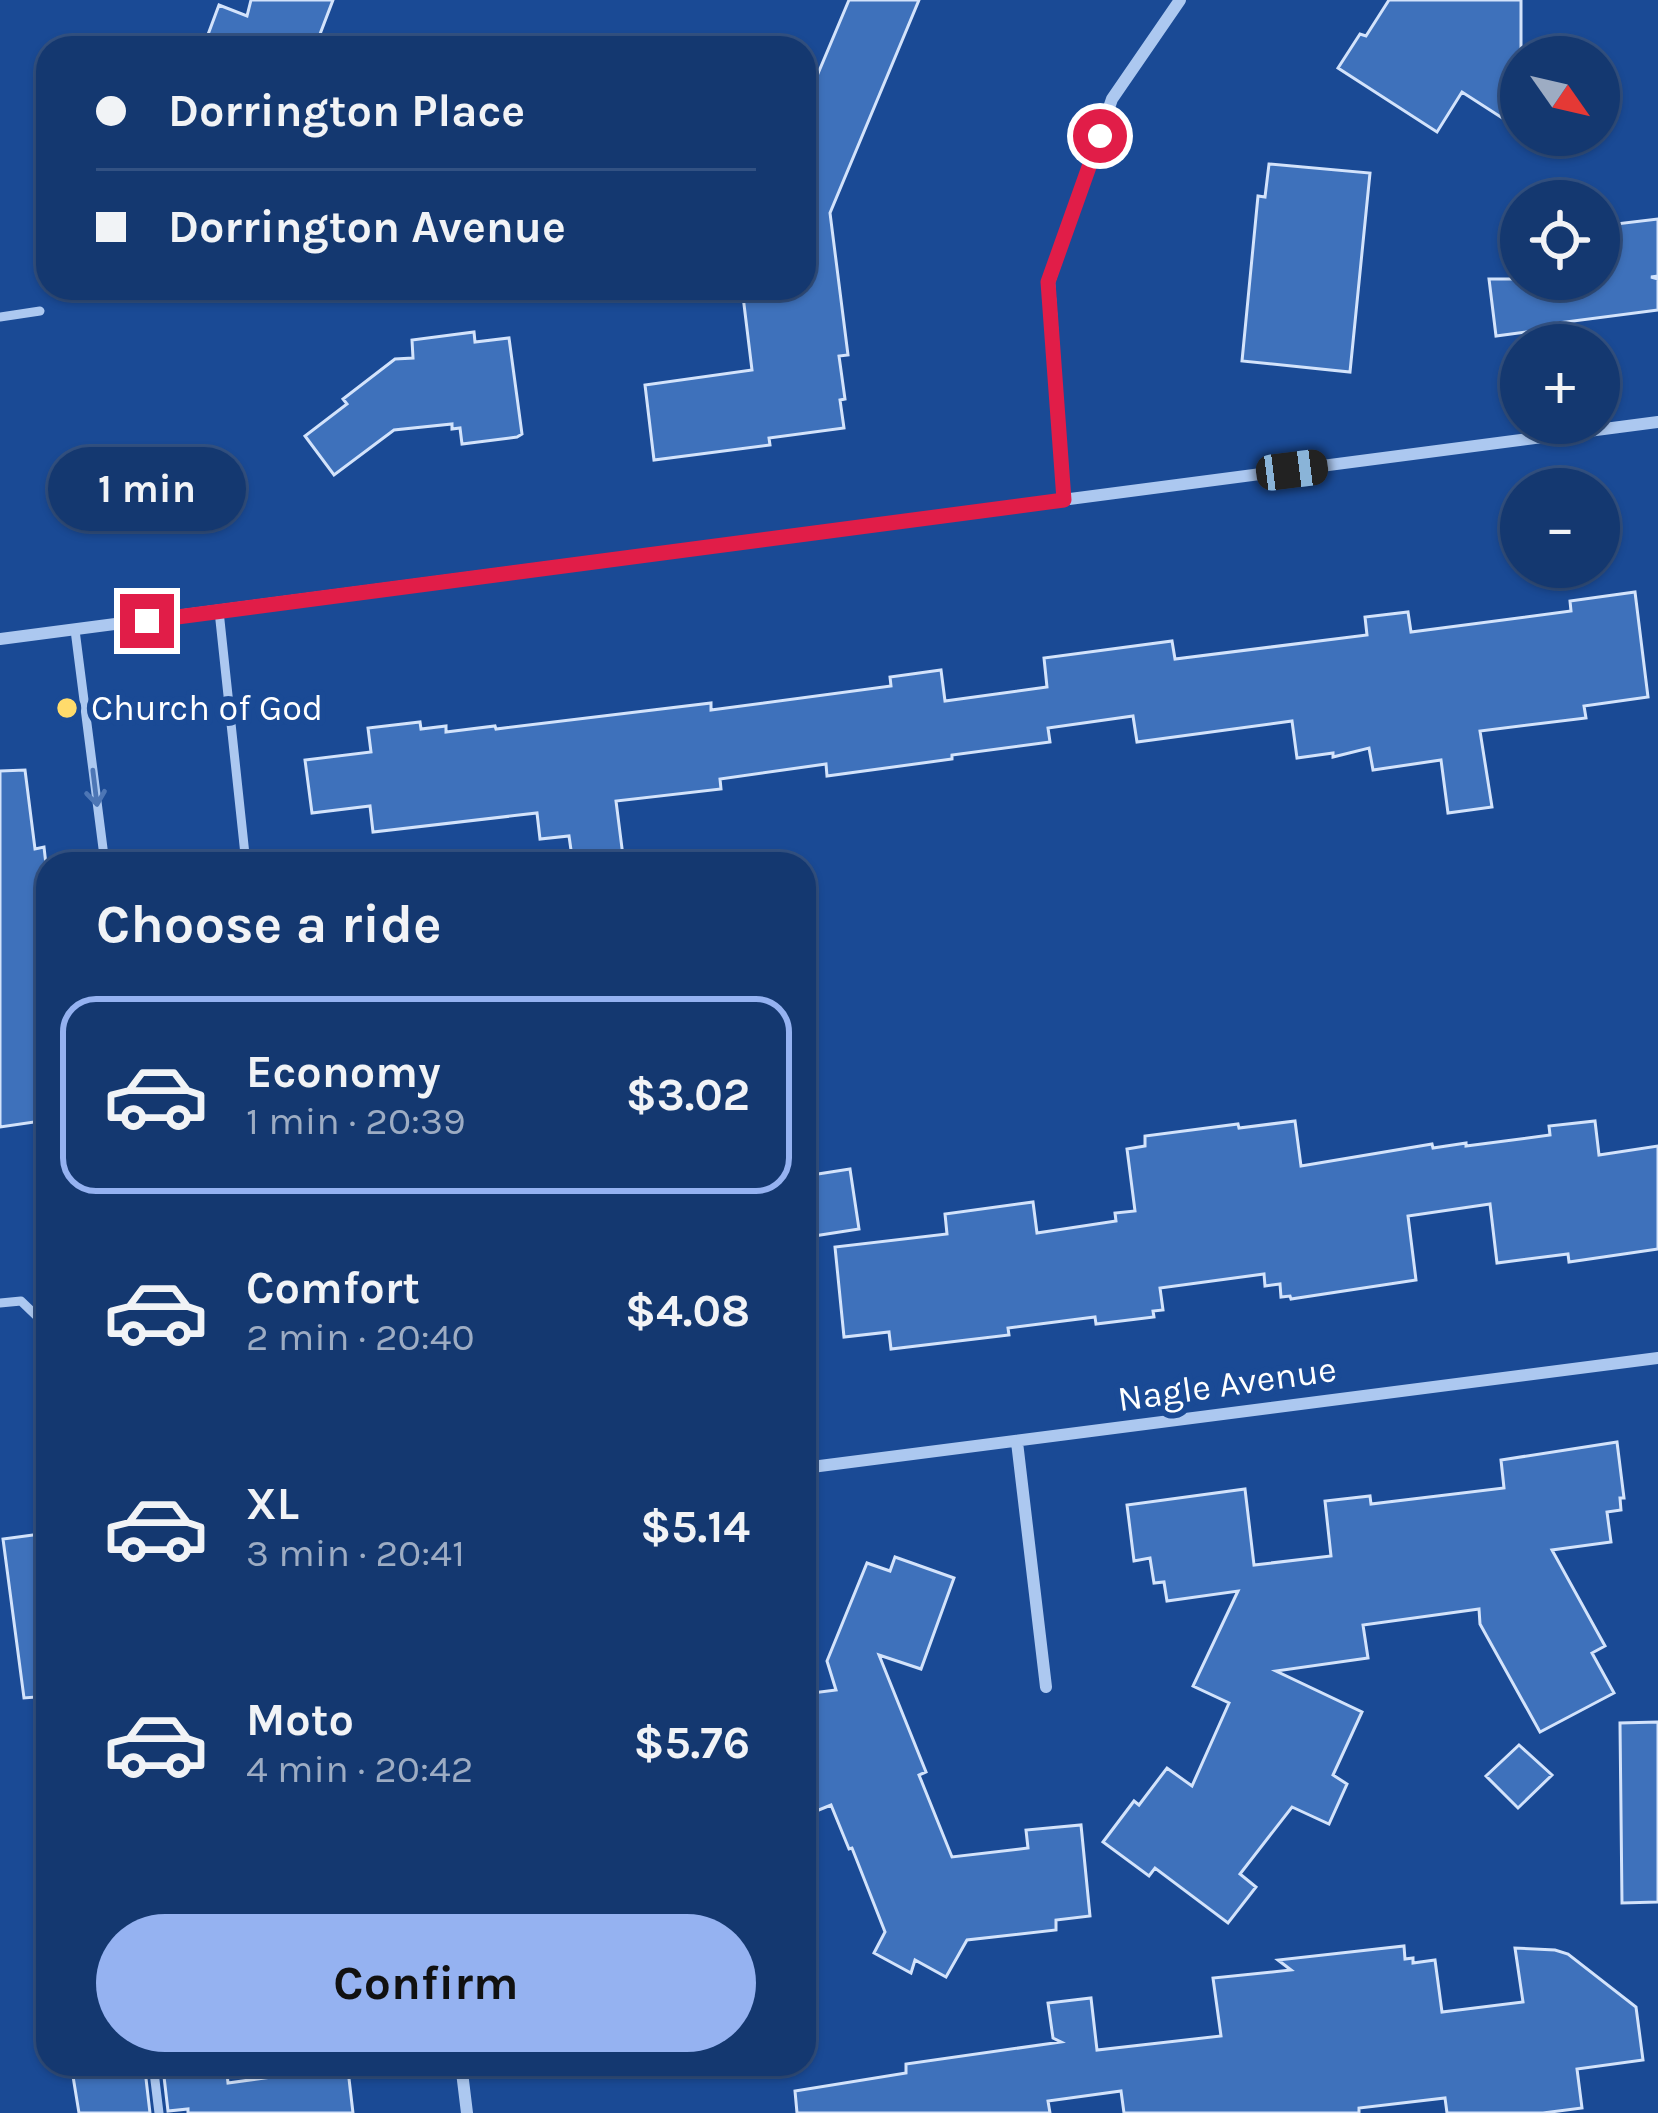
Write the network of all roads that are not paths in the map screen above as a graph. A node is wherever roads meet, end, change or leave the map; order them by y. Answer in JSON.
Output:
{"nodes":[{"id":1,"x":1180,"y":0,"type":"edge"},
{"id":2,"x":40,"y":311,"type":"dead end"},
{"id":3,"x":0,"y":317,"type":"edge"},
{"id":4,"x":1658,"y":422,"type":"edge"},
{"id":5,"x":1064,"y":500,"type":"junction"},
{"id":6,"x":219,"y":611,"type":"junction"},
{"id":7,"x":75,"y":630,"type":"junction"},
{"id":8,"x":0,"y":639,"type":"edge"},
{"id":9,"x":103,"y":852,"type":"edge"},
{"id":10,"x":245,"y":852,"type":"edge"},
{"id":11,"x":0,"y":1303,"type":"edge"},
{"id":12,"x":36,"y":1315,"type":"edge"},
{"id":13,"x":1658,"y":1358,"type":"edge"},
{"id":14,"x":1017,"y":1442,"type":"junction"},
{"id":15,"x":816,"y":1467,"type":"edge"},
{"id":16,"x":1046,"y":1688,"type":"dead end"},
{"id":17,"x":154,"y":2076,"type":"edge"},
{"id":18,"x":462,"y":2076,"type":"edge"},
{"id":19,"x":159,"y":2113,"type":"edge"},
{"id":20,"x":467,"y":2113,"type":"edge"}],
"edges":[{"from":1,"to":5,"type":"street"},
{"from":2,"to":3,"type":"lane"},
{"from":4,"to":5,"type":"street"},
{"from":5,"to":6,"type":"street"},
{"from":6,"to":7,"type":"street"},
{"from":6,"to":10,"type":"lane"},
{"from":7,"to":8,"type":"street"},
{"from":7,"to":9,"type":"lane","one_way":true},
{"from":11,"to":12,"type":"lane"},
{"from":13,"to":14,"type":"street","name":"Nagle Avenue"},
{"from":14,"to":15,"type":"street","name":"Nagle Avenue"},
{"from":14,"to":16,"type":"street"},
{"from":17,"to":19,"type":"lane"},
{"from":18,"to":20,"type":"street"}]}
